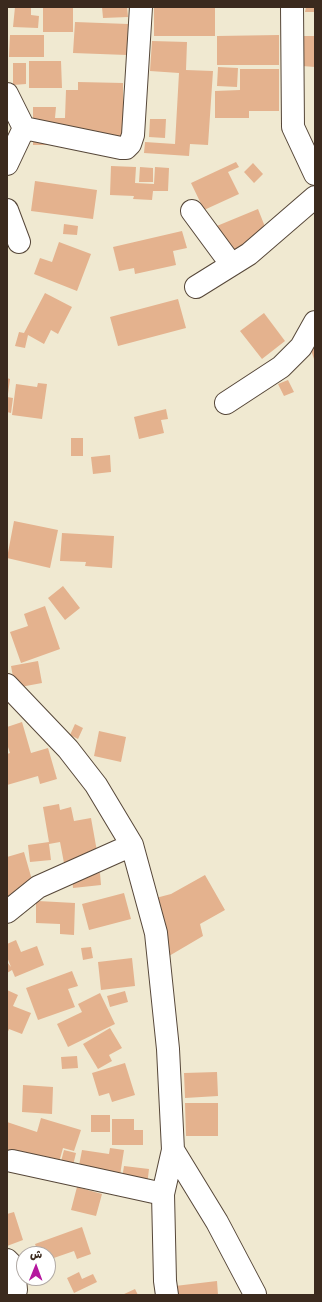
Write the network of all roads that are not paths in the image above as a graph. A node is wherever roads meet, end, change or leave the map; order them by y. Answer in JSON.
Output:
{"nodes":[{"id":1,"x":141,"y":7,"type":"edge"},
{"id":2,"x":292,"y":7,"type":"edge"},
{"id":3,"x":7,"y":94,"type":"edge"},
{"id":4,"x":24,"y":128,"type":"junction"},
{"id":5,"x":7,"y":164,"type":"edge"},
{"id":6,"x":315,"y":174,"type":"edge"},
{"id":7,"x":315,"y":197,"type":"edge"},
{"id":8,"x":7,"y":210,"type":"edge"},
{"id":9,"x":192,"y":211,"type":"dead end"},
{"id":10,"x":19,"y":242,"type":"dead end"},
{"id":11,"x":231,"y":264,"type":"junction"},
{"id":12,"x":196,"y":287,"type":"dead end"},
{"id":13,"x":315,"y":322,"type":"edge"},
{"id":14,"x":226,"y":403,"type":"dead end"},
{"id":15,"x":7,"y":685,"type":"edge"},
{"id":16,"x":132,"y":845,"type":"junction"},
{"id":17,"x":7,"y":912,"type":"edge"},
{"id":18,"x":173,"y":1150,"type":"junction"},
{"id":19,"x":12,"y":1162,"type":"dead end"},
{"id":20,"x":163,"y":1194,"type":"junction"},
{"id":21,"x":7,"y":1260,"type":"edge"},
{"id":22,"x":255,"y":1294,"type":"dead end"},
{"id":23,"x":13,"y":1295,"type":"edge"},
{"id":24,"x":167,"y":1295,"type":"edge"}],
"edges":[{"from":1,"to":4,"type":"street"},
{"from":2,"to":6,"type":"street"},
{"from":3,"to":4,"type":"street"},
{"from":4,"to":5,"type":"street"},
{"from":7,"to":11,"type":"street"},
{"from":8,"to":10,"type":"street"},
{"from":9,"to":11,"type":"street"},
{"from":11,"to":12,"type":"street"},
{"from":13,"to":14,"type":"street"},
{"from":15,"to":16,"type":"street"},
{"from":16,"to":17,"type":"street"},
{"from":16,"to":18,"type":"street"},
{"from":18,"to":20,"type":"street"},
{"from":18,"to":22,"type":"street"},
{"from":19,"to":20,"type":"street"},
{"from":20,"to":24,"type":"street"},
{"from":21,"to":23,"type":"street"}]}
